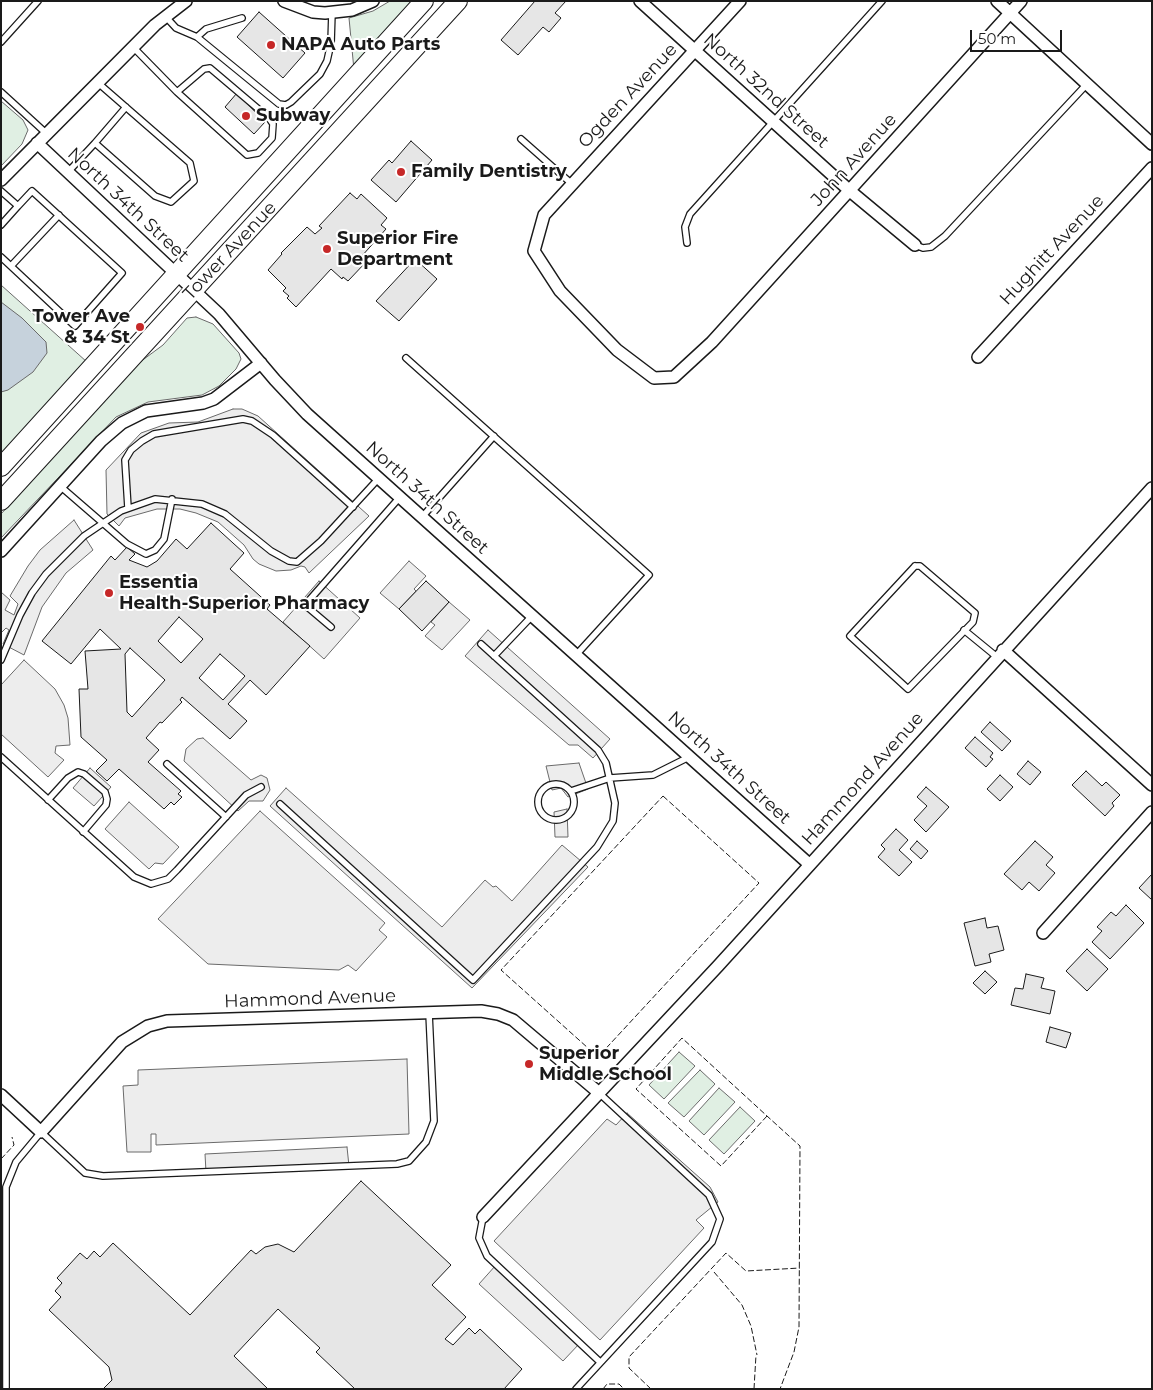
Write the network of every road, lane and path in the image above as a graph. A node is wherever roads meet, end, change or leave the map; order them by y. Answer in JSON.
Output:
{"nodes":[{"id":1,"x":38,"y":1,"type":"edge"},
{"id":2,"x":186,"y":1,"type":"edge"},
{"id":3,"x":284,"y":1,"type":"edge"},
{"id":4,"x":373,"y":1,"type":"edge"},
{"id":5,"x":424,"y":1,"type":"edge"},
{"id":6,"x":458,"y":1,"type":"edge"},
{"id":7,"x":640,"y":1,"type":"edge"},
{"id":8,"x":740,"y":1,"type":"edge"},
{"id":9,"x":882,"y":1,"type":"edge"},
{"id":10,"x":997,"y":1,"type":"edge"},
{"id":11,"x":1021,"y":1,"type":"edge"},
{"id":12,"x":332,"y":12,"type":"junction"},
{"id":13,"x":1010,"y":13,"type":"junction"},
{"id":14,"x":165,"y":16,"type":"junction"},
{"id":15,"x":242,"y":18,"type":"dead end"},
{"id":16,"x":197,"y":37,"type":"junction"},
{"id":17,"x":1,"y":42,"type":"edge"},
{"id":18,"x":133,"y":47,"type":"junction"},
{"id":19,"x":695,"y":50,"type":"junction"},
{"id":20,"x":97,"y":82,"type":"junction"},
{"id":21,"x":1087,"y":84,"type":"junction"},
{"id":22,"x":1,"y":92,"type":"edge"},
{"id":23,"x":177,"y":92,"type":"junction"},
{"id":24,"x":126,"y":107,"type":"junction"},
{"id":25,"x":773,"y":121,"type":"junction"},
{"id":26,"x":47,"y":134,"type":"junction"},
{"id":27,"x":521,"y":139,"type":"dead end"},
{"id":28,"x":37,"y":143,"type":"junction"},
{"id":29,"x":95,"y":143,"type":"junction"},
{"id":30,"x":1152,"y":144,"type":"edge"},
{"id":31,"x":1152,"y":168,"type":"edge"},
{"id":32,"x":68,"y":172,"type":"junction"},
{"id":33,"x":1,"y":180,"type":"edge"},
{"id":34,"x":572,"y":184,"type":"junction"},
{"id":35,"x":1,"y":191,"type":"edge"},
{"id":36,"x":850,"y":191,"type":"junction"},
{"id":37,"x":18,"y":206,"type":"junction"},
{"id":38,"x":59,"y":215,"type":"junction"},
{"id":39,"x":544,"y":215,"type":"joint"},
{"id":40,"x":1,"y":224,"type":"edge"},
{"id":41,"x":687,"y":243,"type":"dead end"},
{"id":42,"x":915,"y":245,"type":"joint"},
{"id":43,"x":1,"y":257,"type":"edge"},
{"id":44,"x":12,"y":266,"type":"junction"},
{"id":45,"x":176,"y":273,"type":"junction"},
{"id":46,"x":194,"y":290,"type":"junction"},
{"id":47,"x":978,"y":357,"type":"dead end"},
{"id":48,"x":406,"y":358,"type":"dead end"},
{"id":49,"x":261,"y":363,"type":"junction"},
{"id":50,"x":494,"y":436,"type":"junction"},
{"id":51,"x":1,"y":467,"type":"edge"},
{"id":52,"x":379,"y":478,"type":"junction"},
{"id":53,"x":60,"y":486,"type":"junction"},
{"id":54,"x":1152,"y":488,"type":"edge"},
{"id":55,"x":400,"y":498,"type":"junction"},
{"id":56,"x":172,"y":499,"type":"junction"},
{"id":57,"x":1,"y":501,"type":"edge"},
{"id":58,"x":353,"y":507,"type":"junction"},
{"id":59,"x":128,"y":508,"type":"junction"},
{"id":60,"x":422,"y":517,"type":"junction"},
{"id":61,"x":102,"y":524,"type":"junction"},
{"id":62,"x":1,"y":551,"type":"edge"},
{"id":63,"x":532,"y":616,"type":"junction"},
{"id":64,"x":331,"y":627,"type":"dead end"},
{"id":65,"x":964,"y":630,"type":"junction"},
{"id":66,"x":481,"y":644,"type":"dead end"},
{"id":67,"x":1000,"y":654,"type":"junction"},
{"id":68,"x":576,"y":655,"type":"junction"},
{"id":69,"x":494,"y":656,"type":"junction"},
{"id":70,"x":1,"y":660,"type":"edge"},
{"id":71,"x":691,"y":756,"type":"junction"},
{"id":72,"x":1,"y":758,"type":"edge"},
{"id":73,"x":167,"y":764,"type":"dead end"},
{"id":74,"x":610,"y":778,"type":"junction"},
{"id":75,"x":1152,"y":785,"type":"edge"},
{"id":76,"x":261,"y":786,"type":"dead end"},
{"id":77,"x":571,"y":791,"type":"junction"},
{"id":78,"x":48,"y":800,"type":"junction"},
{"id":79,"x":280,"y":804,"type":"dead end"},
{"id":80,"x":1152,"y":812,"type":"edge"},
{"id":81,"x":226,"y":818,"type":"junction"},
{"id":82,"x":83,"y":832,"type":"junction"},
{"id":83,"x":809,"y":864,"type":"junction"},
{"id":84,"x":1043,"y":933,"type":"dead end"},
{"id":85,"x":429,"y":1013,"type":"junction"},
{"id":86,"x":598,"y":1092,"type":"junction"},
{"id":87,"x":1,"y":1095,"type":"edge"},
{"id":88,"x":41,"y":1132,"type":"junction"},
{"id":89,"x":483,"y":1217,"type":"joint"},
{"id":90,"x":600,"y":1362,"type":"junction"},
{"id":91,"x":6,"y":1389,"type":"edge"},
{"id":92,"x":576,"y":1389,"type":"edge"}],
"edges":[{"from":1,"to":17,"type":"lane"},
{"from":2,"to":14,"type":"street"},
{"from":3,"to":12,"type":"street"},
{"from":4,"to":12,"type":"street"},
{"from":5,"to":45,"type":"main road","name":"Tower Avenue"},
{"from":6,"to":46,"type":"main road","name":"Tower Avenue"},
{"from":7,"to":19,"type":"street","name":"North 32nd Street"},
{"from":8,"to":19,"type":"street","name":"Ogden Avenue"},
{"from":9,"to":25,"type":"lane"},
{"from":10,"to":13,"type":"street"},
{"from":11,"to":13,"type":"street","name":"John Avenue"},
{"from":12,"to":16,"type":"lane"},
{"from":13,"to":21,"type":"street"},
{"from":13,"to":36,"type":"street","name":"John Avenue"},
{"from":14,"to":16,"type":"lane"},
{"from":14,"to":18,"type":"street"},
{"from":15,"to":16,"type":"lane"},
{"from":18,"to":20,"type":"street"},
{"from":18,"to":23,"type":"lane"},
{"from":19,"to":25,"type":"street","name":"North 32nd Street"},
{"from":19,"to":34,"type":"street","name":"Ogden Avenue"},
{"from":20,"to":24,"type":"lane"},
{"from":20,"to":26,"type":"street"},
{"from":21,"to":30,"type":"street"},
{"from":21,"to":42,"type":"lane"},
{"from":22,"to":26,"type":"lane"},
{"from":23,"to":23,"type":"lane"},
{"from":24,"to":29,"type":"lane"},
{"from":24,"to":29,"type":"lane"},
{"from":25,"to":36,"type":"street","name":"North 32nd Street"},
{"from":25,"to":41,"type":"lane"},
{"from":26,"to":28,"type":"street"},
{"from":27,"to":34,"type":"lane"},
{"from":28,"to":32,"type":"street","name":"North 34th Street"},
{"from":28,"to":33,"type":"street"},
{"from":29,"to":32,"type":"lane"},
{"from":31,"to":47,"type":"street","name":"Hughitt Avenue"},
{"from":32,"to":45,"type":"street","name":"North 34th Street"},
{"from":34,"to":39,"type":"street","name":"Ogden Avenue"},
{"from":35,"to":37,"type":"lane"},
{"from":36,"to":39,"type":"street","name":"John Avenue"},
{"from":36,"to":42,"type":"street","name":"North 32nd Street"},
{"from":37,"to":38,"type":"lane"},
{"from":37,"to":40,"type":"lane"},
{"from":38,"to":44,"type":"lane"},
{"from":38,"to":44,"type":"lane"},
{"from":43,"to":44,"type":"lane"},
{"from":45,"to":46,"type":"street","name":"North 34th Street"},
{"from":45,"to":51,"type":"main road","name":"Tower Avenue"},
{"from":46,"to":49,"type":"street","name":"North 34th Street"},
{"from":46,"to":57,"type":"main road","name":"Tower Avenue"},
{"from":48,"to":50,"type":"lane"},
{"from":49,"to":52,"type":"street","name":"North 34th Street"},
{"from":49,"to":53,"type":"street"},
{"from":50,"to":60,"type":"lane"},
{"from":50,"to":68,"type":"lane"},
{"from":52,"to":55,"type":"street","name":"North 34th Street"},
{"from":52,"to":58,"type":"lane"},
{"from":53,"to":61,"type":"lane"},
{"from":53,"to":62,"type":"street"},
{"from":54,"to":67,"type":"street","name":"Hammond Avenue"},
{"from":55,"to":60,"type":"street","name":"North 34th Street"},
{"from":55,"to":64,"type":"lane"},
{"from":56,"to":58,"type":"lane"},
{"from":56,"to":59,"type":"lane"},
{"from":56,"to":61,"type":"lane"},
{"from":58,"to":59,"type":"lane"},
{"from":59,"to":61,"type":"lane"},
{"from":60,"to":63,"type":"street","name":"North 34th Street"},
{"from":61,"to":70,"type":"lane"},
{"from":63,"to":68,"type":"street","name":"North 34th Street"},
{"from":63,"to":69,"type":"lane"},
{"from":65,"to":65,"type":"lane"},
{"from":65,"to":67,"type":"lane"},
{"from":66,"to":69,"type":"lane"},
{"from":67,"to":75,"type":"street"},
{"from":67,"to":83,"type":"street","name":"Hammond Avenue"},
{"from":68,"to":71,"type":"street","name":"North 34th Street"},
{"from":69,"to":74,"type":"lane"},
{"from":71,"to":74,"type":"lane"},
{"from":71,"to":83,"type":"street","name":"North 34th Street"},
{"from":72,"to":78,"type":"lane"},
{"from":73,"to":81,"type":"lane"},
{"from":74,"to":77,"type":"lane"},
{"from":74,"to":79,"type":"lane"},
{"from":76,"to":81,"type":"lane"},
{"from":77,"to":77,"type":"lane"},
{"from":78,"to":82,"type":"lane"},
{"from":78,"to":82,"type":"lane"},
{"from":80,"to":84,"type":"street"},
{"from":81,"to":82,"type":"lane"},
{"from":83,"to":86,"type":"street","name":"Hammond Avenue"},
{"from":85,"to":86,"type":"street","name":"Hammond Avenue"},
{"from":85,"to":88,"type":"street","name":"Hammond Avenue"},
{"from":85,"to":88,"type":"lane"},
{"from":86,"to":89,"type":"street","name":"Hammond Avenue"},
{"from":86,"to":90,"type":"lane"},
{"from":87,"to":88,"type":"street"},
{"from":88,"to":91,"type":"lane"},
{"from":89,"to":90,"type":"lane"},
{"from":90,"to":92,"type":"lane"}]}
